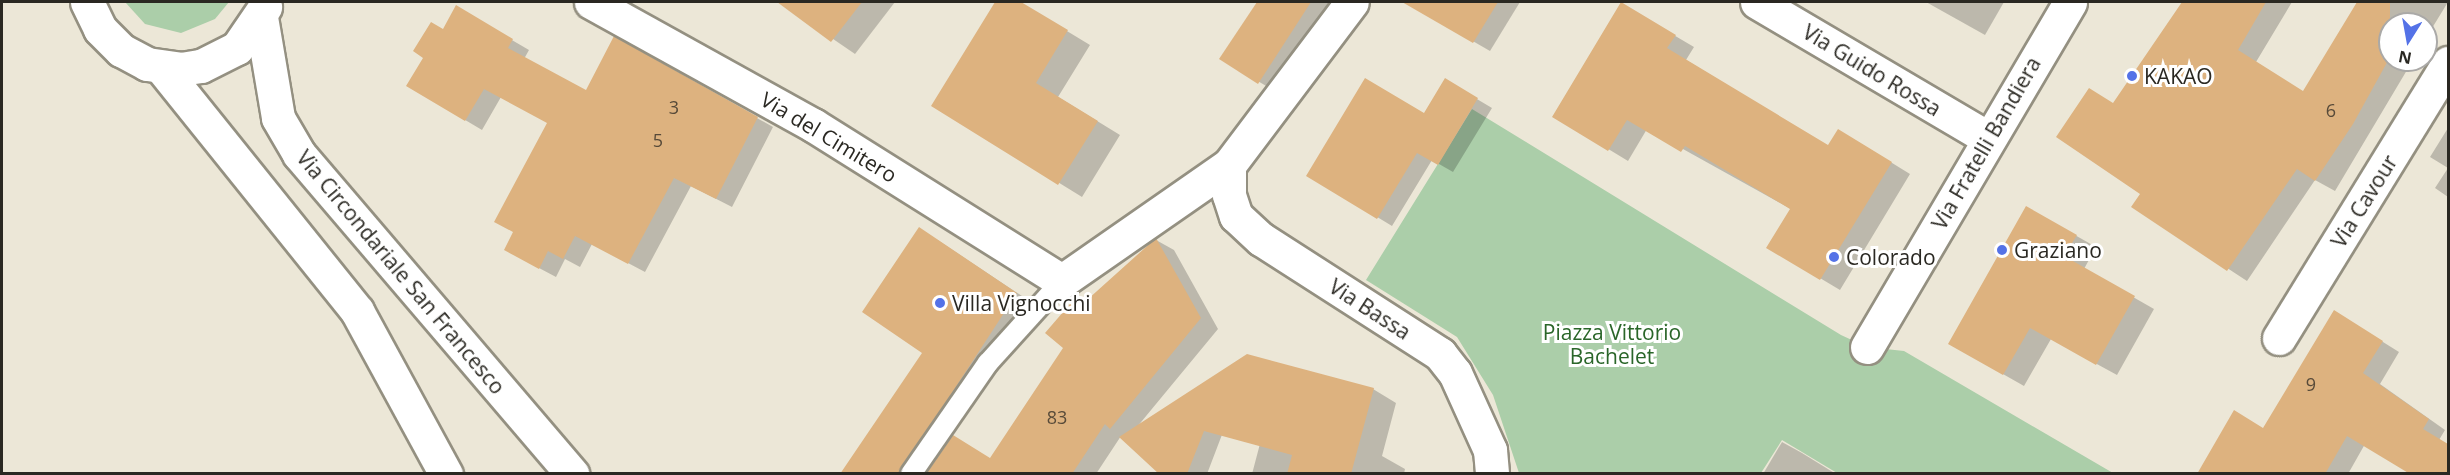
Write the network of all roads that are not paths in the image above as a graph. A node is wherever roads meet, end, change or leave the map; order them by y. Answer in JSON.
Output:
{"nodes":[{"id":1,"x":87,"y":2,"type":"edge"},
{"id":2,"x":591,"y":2,"type":"edge"},
{"id":3,"x":1352,"y":2,"type":"edge"},
{"id":4,"x":1757,"y":2,"type":"edge"},
{"id":5,"x":2070,"y":2,"type":"edge"},
{"id":6,"x":264,"y":9,"type":"edge"},
{"id":7,"x":2448,"y":63,"type":"edge"},
{"id":8,"x":161,"y":68,"type":"junction"},
{"id":9,"x":1988,"y":138,"type":"junction"},
{"id":10,"x":1229,"y":165,"type":"junction"},
{"id":11,"x":1062,"y":281,"type":"junction"},
{"id":12,"x":2279,"y":338,"type":"dead end"},
{"id":13,"x":1867,"y":347,"type":"dead end"},
{"id":14,"x":446,"y":474,"type":"edge"},
{"id":15,"x":572,"y":474,"type":"edge"},
{"id":16,"x":911,"y":474,"type":"edge"},
{"id":17,"x":1492,"y":474,"type":"edge"}],
"edges":[{"from":1,"to":8,"type":"street"},
{"from":2,"to":11,"type":"street","name":"Via del Cimitero"},
{"from":3,"to":10,"type":"street"},
{"from":4,"to":9,"type":"street","name":"Via Guido Rossa"},
{"from":5,"to":9,"type":"street","name":"Via Fratelli Bandiera"},
{"from":6,"to":8,"type":"street"},
{"from":6,"to":15,"type":"street","name":"Via Circondariale San Francesco"},
{"from":7,"to":12,"type":"street","name":"Via Cavour"},
{"from":8,"to":14,"type":"street"},
{"from":9,"to":13,"type":"street","name":"Via Fratelli Bandiera"},
{"from":10,"to":11,"type":"street"},
{"from":10,"to":17,"type":"street","name":"Via Bassa"},
{"from":11,"to":16,"type":"lane"}]}
